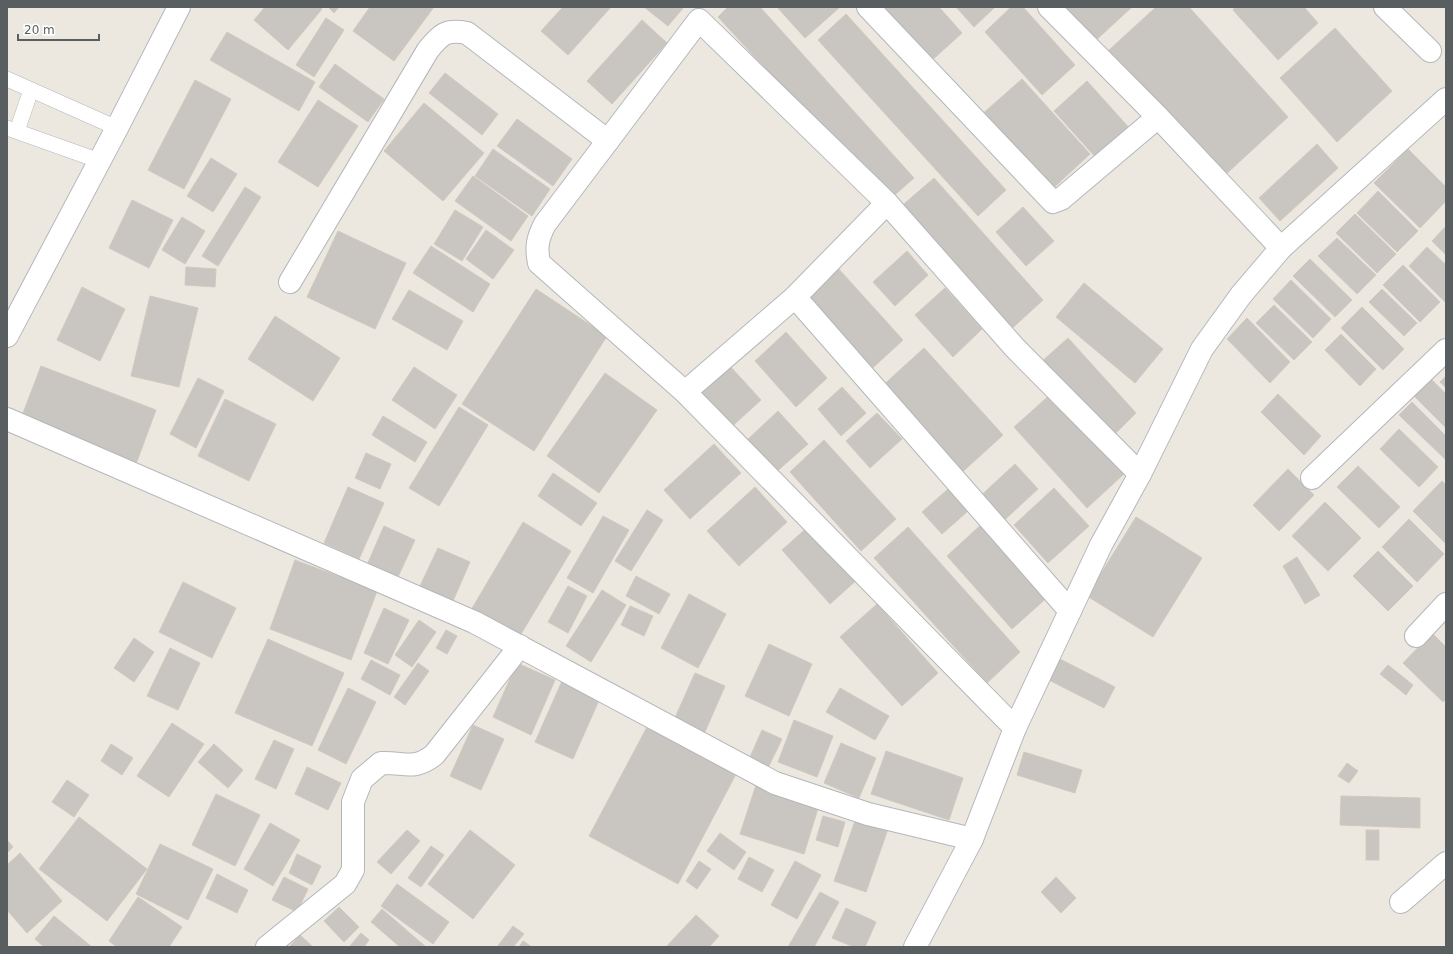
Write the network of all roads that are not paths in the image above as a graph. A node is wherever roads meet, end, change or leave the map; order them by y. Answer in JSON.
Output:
{"nodes":[{"id":1,"x":179,"y":7,"type":"edge"},
{"id":2,"x":868,"y":7,"type":"edge"},
{"id":3,"x":1050,"y":7,"type":"edge"},
{"id":4,"x":1385,"y":7,"type":"edge"},
{"id":5,"x":705,"y":14,"type":"edge"},
{"id":6,"x":1430,"y":51,"type":"dead end"},
{"id":7,"x":7,"y":79,"type":"edge"},
{"id":8,"x":31,"y":90,"type":"junction"},
{"id":9,"x":1446,"y":99,"type":"edge"},
{"id":10,"x":1158,"y":117,"type":"junction"},
{"id":11,"x":117,"y":128,"type":"junction"},
{"id":12,"x":12,"y":130,"type":"edge"},
{"id":13,"x":608,"y":141,"type":"junction"},
{"id":14,"x":100,"y":161,"type":"junction"},
{"id":15,"x":887,"y":203,"type":"junction"},
{"id":16,"x":1281,"y":248,"type":"junction"},
{"id":17,"x":290,"y":282,"type":"dead end"},
{"id":18,"x":794,"y":297,"type":"junction"},
{"id":19,"x":7,"y":336,"type":"edge"},
{"id":20,"x":1446,"y":350,"type":"edge"},
{"id":21,"x":685,"y":392,"type":"junction"},
{"id":22,"x":7,"y":419,"type":"edge"},
{"id":23,"x":1140,"y":474,"type":"junction"},
{"id":24,"x":1312,"y":478,"type":"dead end"},
{"id":25,"x":1446,"y":604,"type":"edge"},
{"id":26,"x":1070,"y":611,"type":"junction"},
{"id":27,"x":1416,"y":636,"type":"dead end"},
{"id":28,"x":520,"y":646,"type":"junction"},
{"id":29,"x":1015,"y":728,"type":"junction"},
{"id":30,"x":972,"y":839,"type":"junction"},
{"id":31,"x":1446,"y":863,"type":"edge"},
{"id":32,"x":1401,"y":902,"type":"dead end"},
{"id":33,"x":266,"y":947,"type":"edge"},
{"id":34,"x":915,"y":947,"type":"edge"}],
"edges":[{"from":1,"to":11,"type":"street"},
{"from":2,"to":10,"type":"street"},
{"from":3,"to":10,"type":"street"},
{"from":4,"to":6,"type":"street"},
{"from":5,"to":13,"type":"street"},
{"from":5,"to":15,"type":"street"},
{"from":7,"to":8,"type":"lane"},
{"from":8,"to":11,"type":"lane"},
{"from":8,"to":12,"type":"lane"},
{"from":9,"to":16,"type":"street"},
{"from":10,"to":16,"type":"street"},
{"from":11,"to":14,"type":"street"},
{"from":12,"to":14,"type":"lane"},
{"from":13,"to":17,"type":"street"},
{"from":13,"to":21,"type":"street"},
{"from":14,"to":19,"type":"street"},
{"from":15,"to":18,"type":"street"},
{"from":15,"to":23,"type":"street"},
{"from":16,"to":23,"type":"street"},
{"from":18,"to":21,"type":"street"},
{"from":18,"to":26,"type":"street"},
{"from":20,"to":24,"type":"street"},
{"from":21,"to":29,"type":"street"},
{"from":22,"to":28,"type":"street"},
{"from":23,"to":26,"type":"street"},
{"from":25,"to":27,"type":"street"},
{"from":26,"to":29,"type":"street"},
{"from":28,"to":30,"type":"street"},
{"from":28,"to":33,"type":"street"},
{"from":29,"to":30,"type":"street"},
{"from":30,"to":34,"type":"street"},
{"from":31,"to":32,"type":"street"}]}
